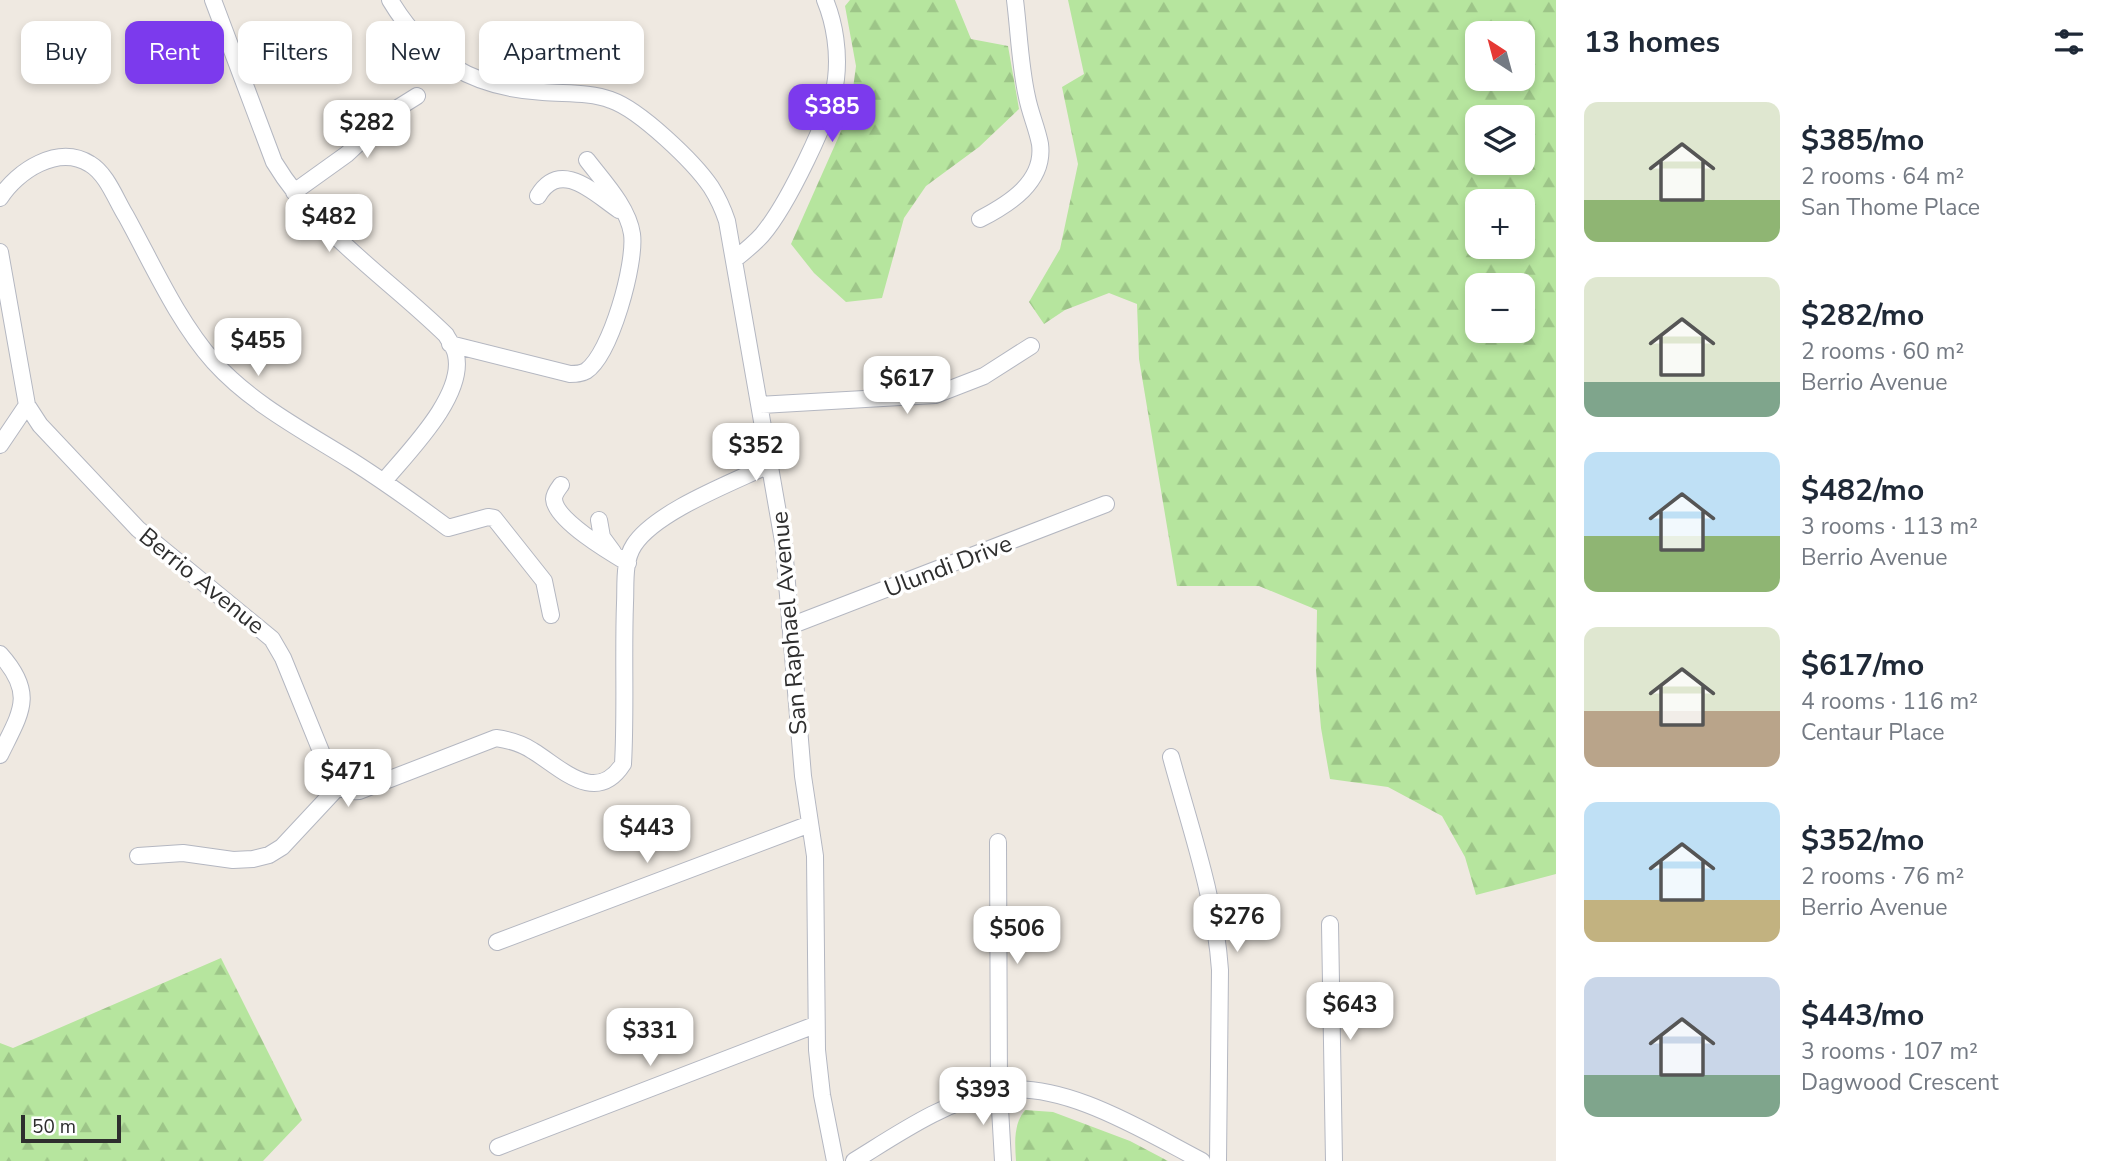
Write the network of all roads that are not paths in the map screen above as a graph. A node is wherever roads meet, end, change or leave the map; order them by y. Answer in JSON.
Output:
{"nodes":[{"id":1,"x":213,"y":0,"type":"edge"},
{"id":2,"x":390,"y":0,"type":"edge"},
{"id":3,"x":825,"y":0,"type":"edge"},
{"id":4,"x":1015,"y":0,"type":"edge"},
{"id":5,"x":417,"y":96,"type":"dead end"},
{"id":6,"x":587,"y":160,"type":"dead end"},
{"id":7,"x":294,"y":192,"type":"junction"},
{"id":8,"x":538,"y":196,"type":"dead end"},
{"id":9,"x":0,"y":198,"type":"edge"},
{"id":10,"x":624,"y":214,"type":"junction"},
{"id":11,"x":980,"y":219,"type":"dead end"},
{"id":12,"x":0,"y":252,"type":"edge"},
{"id":13,"x":734,"y":260,"type":"junction"},
{"id":14,"x":450,"y":344,"type":"junction"},
{"id":15,"x":1031,"y":346,"type":"dead end"},
{"id":16,"x":27,"y":405,"type":"junction"},
{"id":17,"x":761,"y":405,"type":"junction"},
{"id":18,"x":0,"y":445,"type":"edge"},
{"id":19,"x":771,"y":464,"type":"junction"},
{"id":20,"x":384,"y":481,"type":"junction"},
{"id":21,"x":561,"y":485,"type":"dead end"},
{"id":22,"x":1106,"y":504,"type":"dead end"},
{"id":23,"x":599,"y":520,"type":"dead end"},
{"id":24,"x":622,"y":559,"type":"junction"},
{"id":25,"x":551,"y":615,"type":"dead end"},
{"id":26,"x":790,"y":626,"type":"junction"},
{"id":27,"x":0,"y":654,"type":"edge"},
{"id":28,"x":0,"y":755,"type":"edge"},
{"id":29,"x":1171,"y":757,"type":"dead end"},
{"id":30,"x":338,"y":787,"type":"junction"},
{"id":31,"x":810,"y":824,"type":"junction"},
{"id":32,"x":998,"y":842,"type":"dead end"},
{"id":33,"x":138,"y":856,"type":"dead end"},
{"id":34,"x":1330,"y":924,"type":"dead end"},
{"id":35,"x":496,"y":942,"type":"dead end"},
{"id":36,"x":815,"y":1025,"type":"junction"},
{"id":37,"x":999,"y":1091,"type":"junction"},
{"id":38,"x":498,"y":1147,"type":"dead end"},
{"id":39,"x":835,"y":1161,"type":"edge"},
{"id":40,"x":853,"y":1161,"type":"edge"},
{"id":41,"x":1003,"y":1161,"type":"edge"},
{"id":42,"x":1202,"y":1161,"type":"edge"},
{"id":43,"x":1218,"y":1161,"type":"edge"},
{"id":44,"x":1334,"y":1161,"type":"edge"}],
"edges":[{"from":1,"to":7,"type":"street"},
{"from":2,"to":13,"type":"street","name":"San Raphael Avenue"},
{"from":3,"to":13,"type":"street"},
{"from":4,"to":11,"type":"street"},
{"from":5,"to":7,"type":"street"},
{"from":6,"to":10,"type":"street"},
{"from":7,"to":14,"type":"street"},
{"from":8,"to":10,"type":"street"},
{"from":9,"to":20,"type":"street"},
{"from":10,"to":14,"type":"street"},
{"from":12,"to":16,"type":"street","name":"Berrio Avenue"},
{"from":13,"to":17,"type":"street","name":"San Raphael Avenue"},
{"from":14,"to":20,"type":"street"},
{"from":15,"to":17,"type":"street"},
{"from":16,"to":18,"type":"street"},
{"from":16,"to":30,"type":"street","name":"Berrio Avenue"},
{"from":17,"to":19,"type":"street","name":"San Raphael Avenue"},
{"from":19,"to":24,"type":"street"},
{"from":19,"to":26,"type":"street","name":"San Raphael Avenue"},
{"from":20,"to":25,"type":"street"},
{"from":21,"to":24,"type":"street"},
{"from":22,"to":26,"type":"street","name":"Ulundi Drive"},
{"from":23,"to":24,"type":"street"},
{"from":24,"to":30,"type":"street"},
{"from":26,"to":31,"type":"street","name":"San Raphael Avenue"},
{"from":27,"to":28,"type":"street"},
{"from":29,"to":43,"type":"street"},
{"from":30,"to":33,"type":"street"},
{"from":31,"to":35,"type":"street"},
{"from":31,"to":36,"type":"street","name":"San Raphael Avenue"},
{"from":32,"to":37,"type":"street"},
{"from":34,"to":44,"type":"street"},
{"from":36,"to":38,"type":"street"},
{"from":36,"to":39,"type":"street","name":"San Raphael Avenue"},
{"from":37,"to":40,"type":"street"},
{"from":37,"to":41,"type":"street"},
{"from":37,"to":42,"type":"street"}]}
